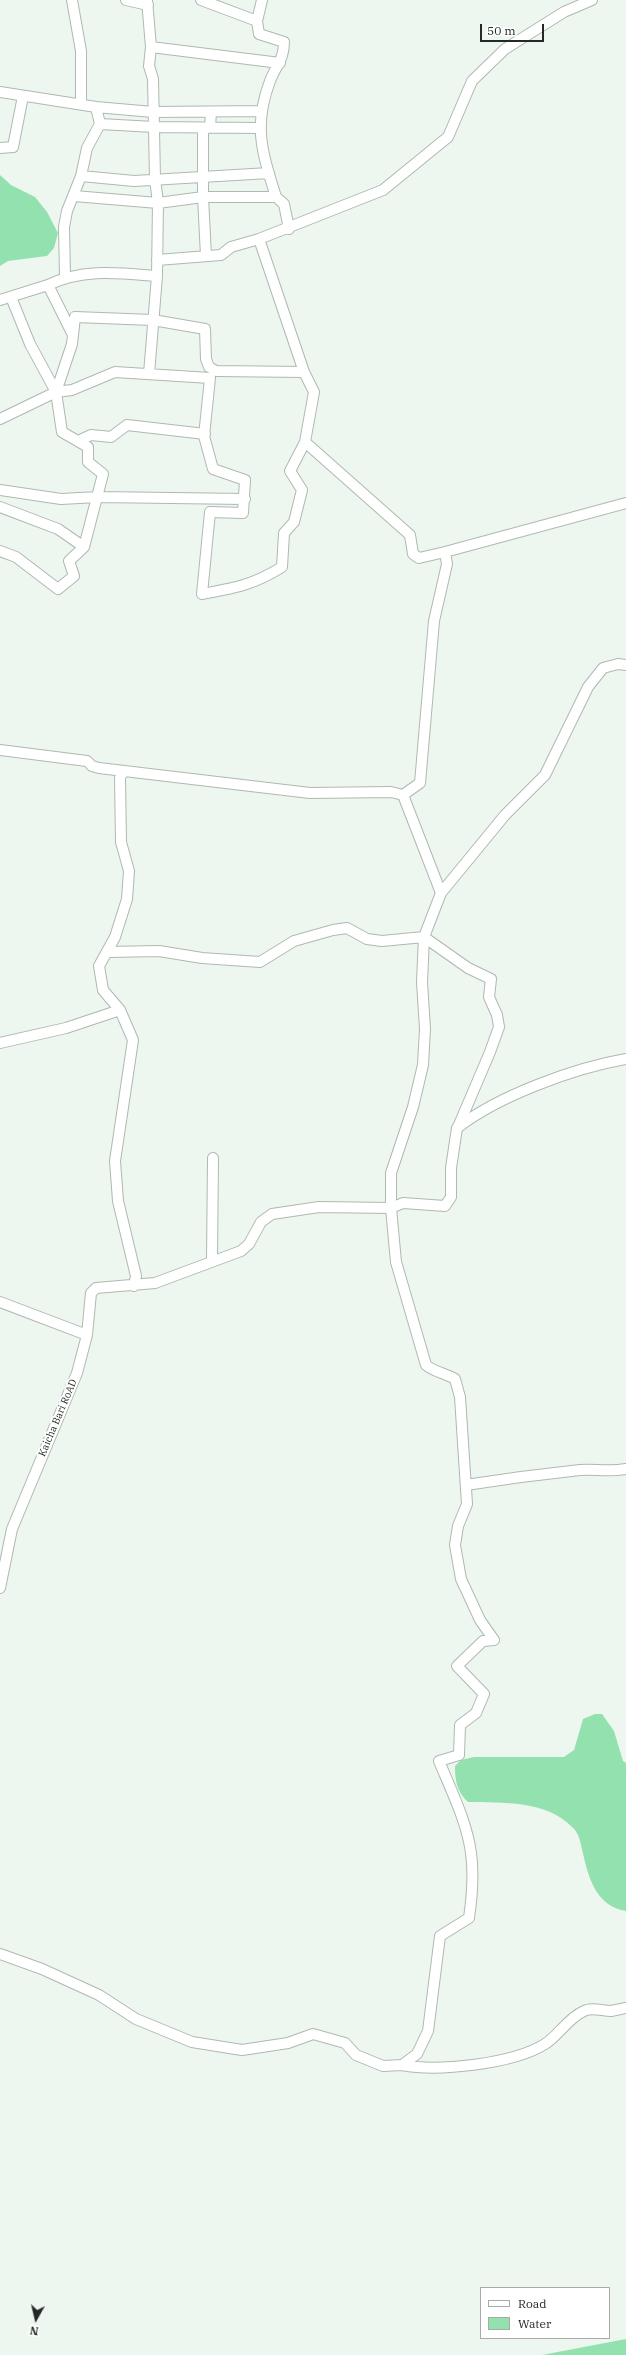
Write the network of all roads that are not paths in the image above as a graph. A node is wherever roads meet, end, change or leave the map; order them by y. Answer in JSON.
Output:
{"nodes":[{"id":1,"x":72,"y":0,"type":"edge"},
{"id":2,"x":126,"y":0,"type":"edge"},
{"id":3,"x":201,"y":0,"type":"edge"},
{"id":4,"x":262,"y":0,"type":"edge"},
{"id":5,"x":592,"y":0,"type":"edge"},
{"id":6,"x":147,"y":2,"type":"edge"},
{"id":7,"x":257,"y":21,"type":"junction"},
{"id":8,"x":151,"y":47,"type":"junction"},
{"id":9,"x":280,"y":63,"type":"junction"},
{"id":10,"x":0,"y":92,"type":"edge"},
{"id":11,"x":24,"y":96,"type":"junction"},
{"id":12,"x":81,"y":104,"type":"junction"},
{"id":13,"x":96,"y":108,"type":"junction"},
{"id":14,"x":261,"y":111,"type":"junction"},
{"id":15,"x":153,"y":112,"type":"junction"},
{"id":16,"x":211,"y":112,"type":"junction"},
{"id":17,"x":100,"y":124,"type":"junction"},
{"id":18,"x":154,"y":127,"type":"junction"},
{"id":19,"x":210,"y":127,"type":"junction"},
{"id":20,"x":259,"y":128,"type":"junction"},
{"id":21,"x":0,"y":148,"type":"edge"},
{"id":22,"x":268,"y":173,"type":"junction"},
{"id":23,"x":81,"y":176,"type":"junction"},
{"id":24,"x":203,"y":178,"type":"junction"},
{"id":25,"x":155,"y":179,"type":"junction"},
{"id":26,"x":74,"y":196,"type":"junction"},
{"id":27,"x":276,"y":196,"type":"junction"},
{"id":28,"x":202,"y":197,"type":"junction"},
{"id":29,"x":158,"y":203,"type":"junction"},
{"id":30,"x":289,"y":228,"type":"junction"},
{"id":31,"x":259,"y":239,"type":"junction"},
{"id":32,"x":206,"y":256,"type":"junction"},
{"id":33,"x":157,"y":260,"type":"junction"},
{"id":34,"x":65,"y":276,"type":"junction"},
{"id":35,"x":157,"y":276,"type":"junction"},
{"id":36,"x":48,"y":285,"type":"junction"},
{"id":37,"x":11,"y":297,"type":"junction"},
{"id":38,"x":0,"y":300,"type":"edge"},
{"id":39,"x":153,"y":320,"type":"junction"},
{"id":40,"x":72,"y":333,"type":"junction"},
{"id":41,"x":304,"y":372,"type":"junction"},
{"id":42,"x":149,"y":374,"type":"junction"},
{"id":43,"x":213,"y":374,"type":"junction"},
{"id":44,"x":56,"y":392,"type":"junction"},
{"id":45,"x":0,"y":419,"type":"edge"},
{"id":46,"x":205,"y":434,"type":"junction"},
{"id":47,"x":78,"y":441,"type":"junction"},
{"id":48,"x":304,"y":442,"type":"junction"},
{"id":49,"x":0,"y":490,"type":"edge"},
{"id":50,"x":98,"y":497,"type":"junction"},
{"id":51,"x":245,"y":499,"type":"junction"},
{"id":52,"x":626,"y":503,"type":"edge"},
{"id":53,"x":0,"y":508,"type":"edge"},
{"id":54,"x":84,"y":547,"type":"junction"},
{"id":55,"x":0,"y":551,"type":"edge"},
{"id":56,"x":445,"y":552,"type":"junction"},
{"id":57,"x":626,"y":664,"type":"edge"},
{"id":58,"x":0,"y":750,"type":"edge"},
{"id":59,"x":123,"y":771,"type":"junction"},
{"id":60,"x":403,"y":795,"type":"junction"},
{"id":61,"x":441,"y":893,"type":"junction"},
{"id":62,"x":424,"y":937,"type":"junction"},
{"id":63,"x":108,"y":952,"type":"junction"},
{"id":64,"x":120,"y":1010,"type":"junction"},
{"id":65,"x":0,"y":1043,"type":"edge"},
{"id":66,"x":626,"y":1059,"type":"edge"},
{"id":67,"x":457,"y":1128,"type":"junction"},
{"id":68,"x":213,"y":1158,"type":"dead end"},
{"id":69,"x":391,"y":1208,"type":"junction"},
{"id":70,"x":212,"y":1260,"type":"junction"},
{"id":71,"x":134,"y":1286,"type":"junction"},
{"id":72,"x":0,"y":1302,"type":"edge"},
{"id":73,"x":87,"y":1335,"type":"junction"},
{"id":74,"x":626,"y":1469,"type":"edge"},
{"id":75,"x":466,"y":1484,"type":"junction"},
{"id":76,"x":0,"y":1588,"type":"edge"},
{"id":77,"x":0,"y":1954,"type":"edge"},
{"id":78,"x":626,"y":2008,"type":"edge"},
{"id":79,"x":402,"y":2065,"type":"junction"}],
"edges":[{"from":1,"to":12,"type":"street"},
{"from":2,"to":6,"type":"street"},
{"from":3,"to":7,"type":"street"},
{"from":4,"to":7,"type":"street"},
{"from":5,"to":30,"type":"street"},
{"from":6,"to":8,"type":"street"},
{"from":7,"to":9,"type":"street"},
{"from":8,"to":9,"type":"street"},
{"from":8,"to":15,"type":"street"},
{"from":9,"to":14,"type":"street"},
{"from":10,"to":11,"type":"street"},
{"from":11,"to":12,"type":"street"},
{"from":11,"to":21,"type":"street"},
{"from":12,"to":13,"type":"street"},
{"from":13,"to":15,"type":"street"},
{"from":13,"to":17,"type":"street"},
{"from":14,"to":16,"type":"street"},
{"from":14,"to":20,"type":"street"},
{"from":15,"to":16,"type":"street"},
{"from":15,"to":18,"type":"street"},
{"from":16,"to":19,"type":"street"},
{"from":17,"to":18,"type":"street"},
{"from":17,"to":23,"type":"street"},
{"from":18,"to":19,"type":"street"},
{"from":18,"to":25,"type":"street"},
{"from":19,"to":20,"type":"street"},
{"from":19,"to":24,"type":"street"},
{"from":20,"to":22,"type":"street"},
{"from":22,"to":24,"type":"street"},
{"from":22,"to":27,"type":"street"},
{"from":23,"to":25,"type":"street"},
{"from":23,"to":26,"type":"street"},
{"from":24,"to":25,"type":"street"},
{"from":24,"to":28,"type":"street"},
{"from":25,"to":29,"type":"street"},
{"from":26,"to":29,"type":"street"},
{"from":26,"to":34,"type":"street"},
{"from":27,"to":28,"type":"street"},
{"from":27,"to":30,"type":"street"},
{"from":28,"to":29,"type":"street"},
{"from":28,"to":32,"type":"street"},
{"from":29,"to":33,"type":"street"},
{"from":30,"to":31,"type":"street"},
{"from":31,"to":32,"type":"street"},
{"from":31,"to":41,"type":"street"},
{"from":32,"to":33,"type":"street"},
{"from":33,"to":35,"type":"street"},
{"from":34,"to":35,"type":"street"},
{"from":34,"to":36,"type":"street"},
{"from":35,"to":39,"type":"street"},
{"from":36,"to":37,"type":"street"},
{"from":36,"to":40,"type":"street"},
{"from":37,"to":38,"type":"street"},
{"from":37,"to":44,"type":"street"},
{"from":39,"to":40,"type":"street"},
{"from":39,"to":42,"type":"street"},
{"from":39,"to":43,"type":"street"},
{"from":40,"to":44,"type":"street"},
{"from":41,"to":43,"type":"street"},
{"from":41,"to":48,"type":"street"},
{"from":42,"to":43,"type":"street"},
{"from":42,"to":44,"type":"street"},
{"from":43,"to":46,"type":"street"},
{"from":44,"to":45,"type":"street"},
{"from":44,"to":47,"type":"street"},
{"from":46,"to":47,"type":"street"},
{"from":46,"to":51,"type":"street"},
{"from":47,"to":50,"type":"street"},
{"from":48,"to":51,"type":"street"},
{"from":48,"to":56,"type":"street"},
{"from":49,"to":50,"type":"street"},
{"from":50,"to":51,"type":"street"},
{"from":50,"to":54,"type":"street"},
{"from":52,"to":56,"type":"street"},
{"from":53,"to":54,"type":"street"},
{"from":54,"to":55,"type":"street"},
{"from":56,"to":60,"type":"street"},
{"from":57,"to":61,"type":"street"},
{"from":58,"to":59,"type":"street"},
{"from":59,"to":60,"type":"street"},
{"from":59,"to":63,"type":"street"},
{"from":60,"to":61,"type":"street"},
{"from":61,"to":62,"type":"street"},
{"from":62,"to":63,"type":"street"},
{"from":62,"to":67,"type":"street"},
{"from":62,"to":69,"type":"street"},
{"from":63,"to":64,"type":"street"},
{"from":64,"to":65,"type":"street"},
{"from":64,"to":71,"type":"street"},
{"from":66,"to":67,"type":"street"},
{"from":67,"to":69,"type":"street"},
{"from":68,"to":70,"type":"street"},
{"from":69,"to":70,"type":"street"},
{"from":69,"to":75,"type":"street"},
{"from":70,"to":71,"type":"street"},
{"from":71,"to":73,"type":"street","name":"Kaicha Bari RoAD"},
{"from":72,"to":73,"type":"street"},
{"from":73,"to":76,"type":"street","name":"Kaicha Bari RoAD"},
{"from":74,"to":75,"type":"street"},
{"from":75,"to":79,"type":"street"},
{"from":77,"to":79,"type":"street"},
{"from":78,"to":79,"type":"street"}]}
